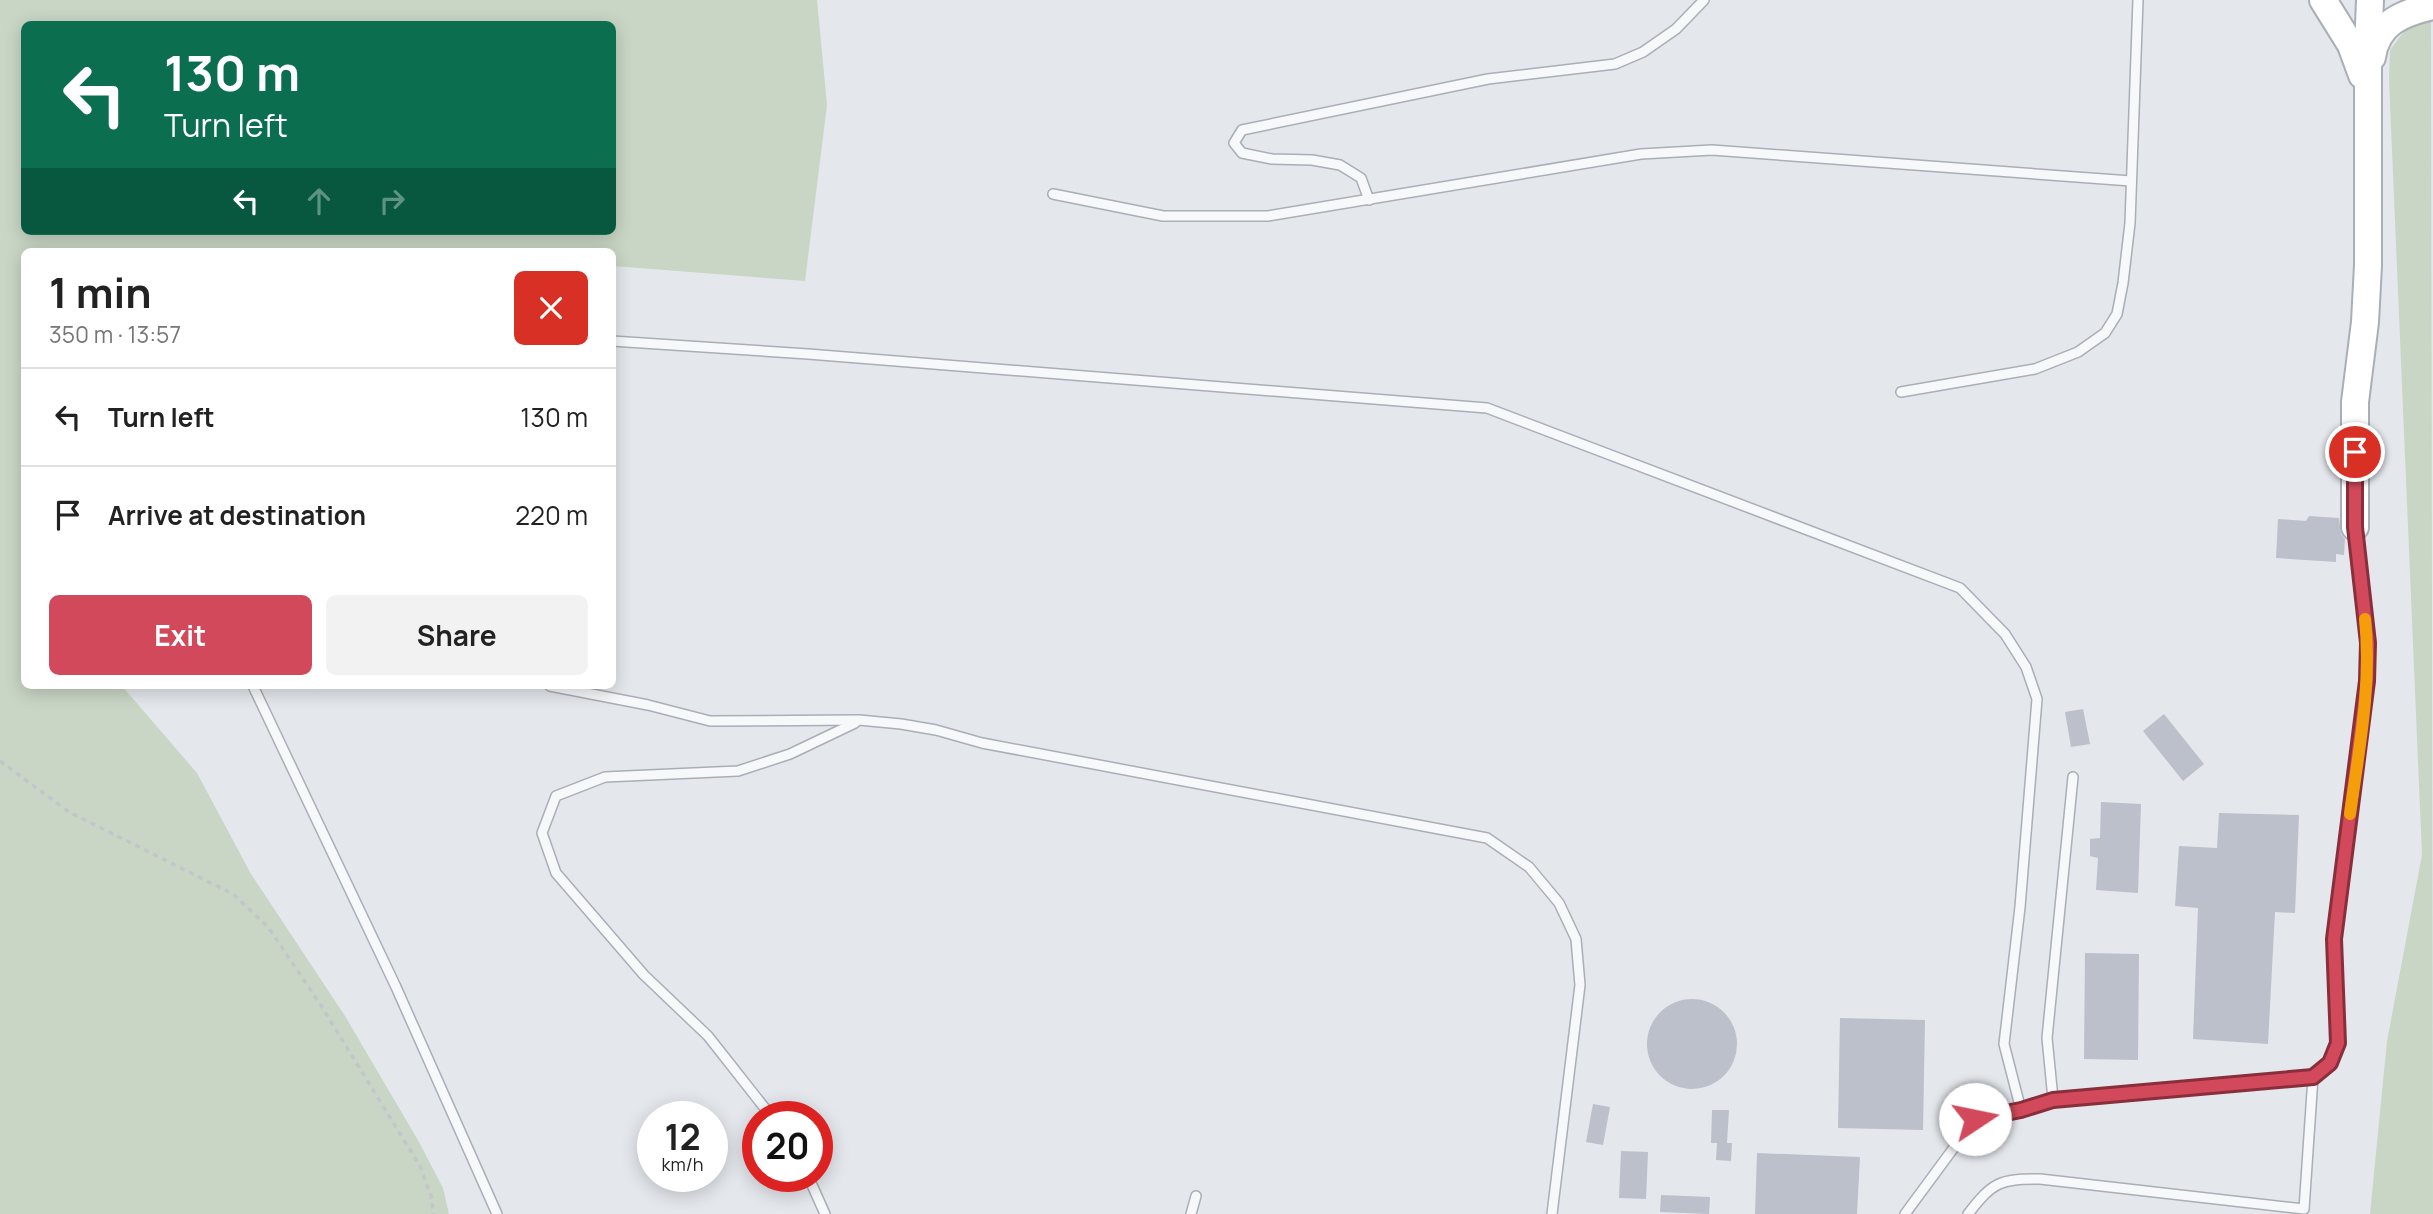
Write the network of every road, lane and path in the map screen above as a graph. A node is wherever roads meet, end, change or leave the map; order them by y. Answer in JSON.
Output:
{"nodes":[{"id":1,"x":1704,"y":0,"type":"edge"},
{"id":2,"x":2138,"y":0,"type":"edge"},
{"id":3,"x":2323,"y":0,"type":"edge"},
{"id":4,"x":2370,"y":0,"type":"edge"},
{"id":5,"x":2402,"y":0,"type":"edge"},
{"id":6,"x":2433,"y":5,"type":"edge"},
{"id":7,"x":2367,"y":90,"type":"junction"},
{"id":8,"x":2131,"y":181,"type":"junction"},
{"id":9,"x":1053,"y":194,"type":"dead end"},
{"id":10,"x":1369,"y":200,"type":"junction"},
{"id":11,"x":616,"y":341,"type":"edge"},
{"id":12,"x":1901,"y":392,"type":"dead end"},
{"id":13,"x":2355,"y":527,"type":"joint"},
{"id":14,"x":254,"y":689,"type":"edge"},
{"id":15,"x":567,"y":689,"type":"edge"},
{"id":16,"x":859,"y":720,"type":"junction"},
{"id":17,"x":0,"y":761,"type":"edge"},
{"id":18,"x":2073,"y":777,"type":"dead end"},
{"id":19,"x":2313,"y":1077,"type":"junction"},
{"id":20,"x":2053,"y":1100,"type":"junction"},
{"id":21,"x":759,"y":1101,"type":"edge"},
{"id":22,"x":2021,"y":1110,"type":"junction"},
{"id":23,"x":815,"y":1192,"type":"edge"},
{"id":24,"x":1196,"y":1196,"type":"dead end"},
{"id":25,"x":2306,"y":1212,"type":"edge"},
{"id":26,"x":433,"y":1214,"type":"edge"},
{"id":27,"x":497,"y":1214,"type":"edge"},
{"id":28,"x":825,"y":1214,"type":"edge"},
{"id":29,"x":1191,"y":1214,"type":"edge"},
{"id":30,"x":1552,"y":1214,"type":"edge"},
{"id":31,"x":1905,"y":1214,"type":"edge"},
{"id":32,"x":1968,"y":1214,"type":"edge"}],
"edges":[{"from":1,"to":10,"type":"lane"},
{"from":2,"to":8,"type":"lane"},
{"from":3,"to":7,"type":"main road"},
{"from":4,"to":7,"type":"main road"},
{"from":5,"to":6,"type":"main road"},
{"from":6,"to":7,"type":"main road"},
{"from":7,"to":13,"type":"main road"},
{"from":8,"to":10,"type":"lane"},
{"from":8,"to":12,"type":"lane"},
{"from":9,"to":10,"type":"lane"},
{"from":11,"to":22,"type":"lane"},
{"from":13,"to":19,"type":"lane"},
{"from":14,"to":27,"type":"lane"},
{"from":15,"to":16,"type":"lane"},
{"from":16,"to":21,"type":"lane"},
{"from":16,"to":30,"type":"lane"},
{"from":17,"to":26,"type":"path"},
{"from":18,"to":20,"type":"lane"},
{"from":19,"to":20,"type":"lane"},
{"from":19,"to":25,"type":"lane"},
{"from":20,"to":22,"type":"lane"},
{"from":22,"to":31,"type":"lane"},
{"from":23,"to":28,"type":"lane"},
{"from":24,"to":29,"type":"lane"},
{"from":25,"to":32,"type":"lane"}]}
